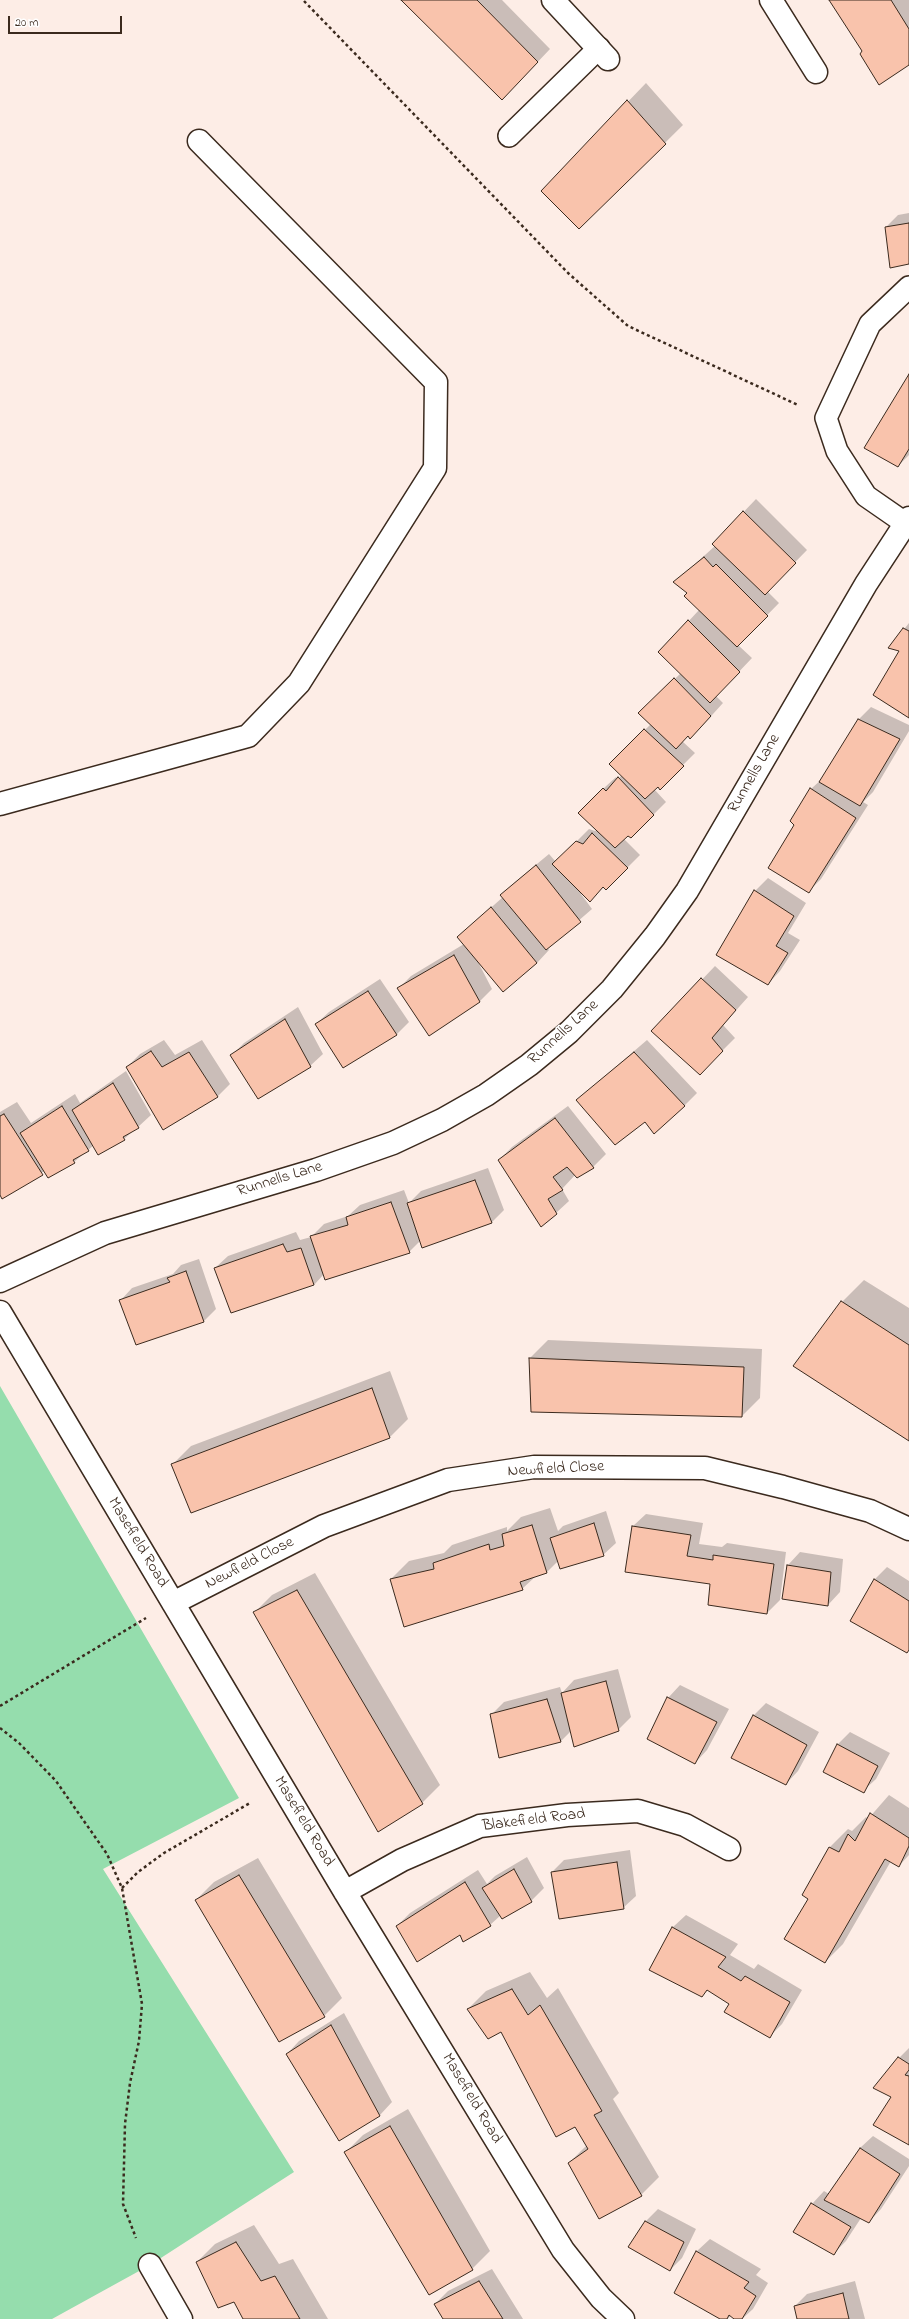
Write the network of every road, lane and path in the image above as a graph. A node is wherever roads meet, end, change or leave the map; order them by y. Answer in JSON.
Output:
{"nodes":[{"id":1,"x":553,"y":0,"type":"edge"},
{"id":2,"x":771,"y":0,"type":"edge"},
{"id":3,"x":304,"y":1,"type":"dead end"},
{"id":4,"x":604,"y":54,"type":"joint"},
{"id":5,"x":816,"y":72,"type":"dead end"},
{"id":6,"x":509,"y":136,"type":"dead end"},
{"id":7,"x":199,"y":141,"type":"dead end"},
{"id":8,"x":909,"y":287,"type":"edge"},
{"id":9,"x":826,"y":418,"type":"junction"},
{"id":10,"x":907,"y":521,"type":"edge"},
{"id":11,"x":0,"y":804,"type":"edge"},
{"id":12,"x":0,"y":1281,"type":"edge"},
{"id":13,"x":0,"y":1312,"type":"edge"},
{"id":14,"x":909,"y":1529,"type":"edge"},
{"id":15,"x":173,"y":1603,"type":"junction"},
{"id":16,"x":150,"y":1615,"type":"dead end"},
{"id":17,"x":0,"y":1706,"type":"edge"},
{"id":18,"x":0,"y":1728,"type":"edge"},
{"id":19,"x":250,"y":1803,"type":"dead end"},
{"id":20,"x":729,"y":1849,"type":"dead end"},
{"id":21,"x":122,"y":1888,"type":"junction"},
{"id":22,"x":345,"y":1892,"type":"junction"},
{"id":23,"x":150,"y":2265,"type":"joint"},
{"id":24,"x":182,"y":2319,"type":"edge"},
{"id":25,"x":623,"y":2319,"type":"edge"}],
"edges":[{"from":1,"to":4,"type":"street"},
{"from":2,"to":5,"type":"street"},
{"from":3,"to":9,"type":"path"},
{"from":4,"to":6,"type":"lane"},
{"from":7,"to":11,"type":"street"},
{"from":8,"to":9,"type":"lane"},
{"from":9,"to":10,"type":"lane"},
{"from":10,"to":12,"type":"street","name":"Runnells Lane"},
{"from":13,"to":15,"type":"street","name":"Masefield Road"},
{"from":14,"to":15,"type":"street","name":"Newfield Close"},
{"from":15,"to":22,"type":"street","name":"Masefield Road"},
{"from":16,"to":17,"type":"path"},
{"from":18,"to":21,"type":"path"},
{"from":19,"to":21,"type":"path"},
{"from":20,"to":22,"type":"street","name":"Blakefield Road"},
{"from":21,"to":23,"type":"path"},
{"from":22,"to":25,"type":"street","name":"Masefield Road"},
{"from":23,"to":24,"type":"street"}]}
